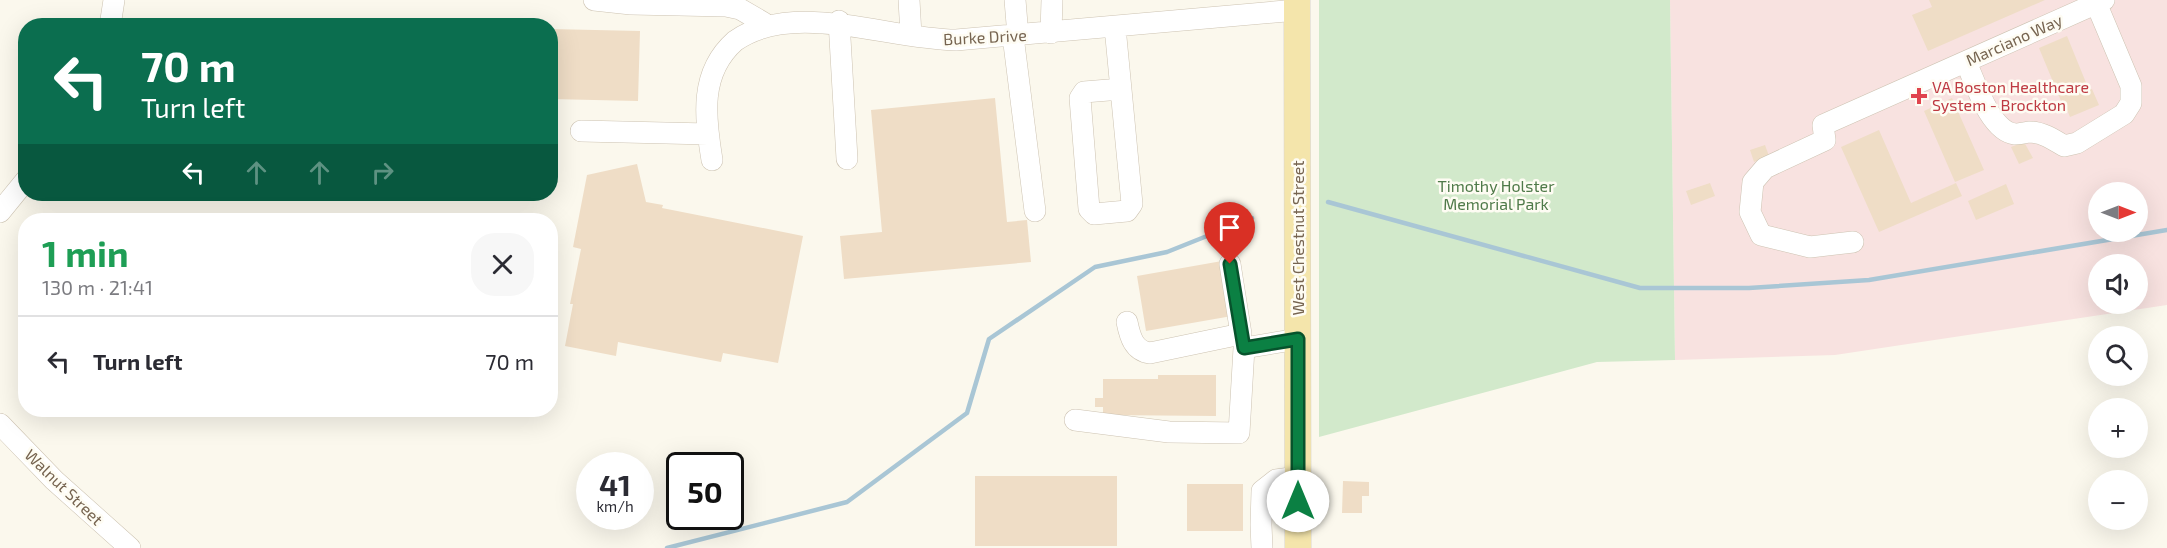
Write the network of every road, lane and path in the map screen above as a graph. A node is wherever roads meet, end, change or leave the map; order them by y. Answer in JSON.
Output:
{"nodes":[{"id":1,"x":114,"y":0,"type":"edge"},
{"id":2,"x":594,"y":0,"type":"edge"},
{"id":3,"x":909,"y":0,"type":"edge"},
{"id":4,"x":1015,"y":0,"type":"edge"},
{"id":5,"x":1052,"y":0,"type":"edge"},
{"id":6,"x":2100,"y":2,"type":"edge"},
{"id":7,"x":1297,"y":5,"type":"edge"},
{"id":8,"x":1229,"y":8,"type":"edge"},
{"id":9,"x":111,"y":18,"type":"edge"},
{"id":10,"x":839,"y":21,"type":"junction"},
{"id":11,"x":764,"y":23,"type":"junction"},
{"id":12,"x":1115,"y":27,"type":"junction"},
{"id":13,"x":1051,"y":33,"type":"junction"},
{"id":14,"x":911,"y":35,"type":"junction"},
{"id":15,"x":1015,"y":36,"type":"junction"},
{"id":16,"x":1966,"y":62,"type":"junction"},
{"id":17,"x":1121,"y":90,"type":"junction"},
{"id":18,"x":581,"y":131,"type":"dead end"},
{"id":19,"x":708,"y":134,"type":"junction"},
{"id":20,"x":848,"y":159,"type":"dead end"},
{"id":21,"x":712,"y":160,"type":"dead end"},
{"id":22,"x":18,"y":190,"type":"edge"},
{"id":23,"x":1035,"y":211,"type":"dead end"},
{"id":24,"x":0,"y":212,"type":"edge"},
{"id":25,"x":1853,"y":242,"type":"dead end"},
{"id":26,"x":1230,"y":264,"type":"dead end"},
{"id":27,"x":1127,"y":322,"type":"dead end"},
{"id":28,"x":1298,"y":339,"type":"junction"},
{"id":29,"x":1242,"y":341,"type":"junction"},
{"id":30,"x":1075,"y":420,"type":"dead end"},
{"id":31,"x":3,"y":431,"type":"edge"},
{"id":32,"x":1298,"y":477,"type":"junction"},
{"id":33,"x":130,"y":548,"type":"edge"},
{"id":34,"x":1262,"y":548,"type":"edge"},
{"id":35,"x":1298,"y":548,"type":"edge"}],
"edges":[{"from":1,"to":9,"type":"street"},
{"from":2,"to":11,"type":"street"},
{"from":3,"to":14,"type":"street"},
{"from":4,"to":15,"type":"street"},
{"from":5,"to":13,"type":"street"},
{"from":6,"to":16,"type":"street","name":"Marciano Way"},
{"from":6,"to":16,"type":"street"},
{"from":7,"to":8,"type":"street","name":"Burke Drive"},
{"from":7,"to":28,"type":"main road","name":"West Chestnut Street"},
{"from":8,"to":12,"type":"street","name":"Burke Drive"},
{"from":10,"to":11,"type":"street","name":"Burke Drive"},
{"from":10,"to":14,"type":"street","name":"Burke Drive"},
{"from":10,"to":20,"type":"street"},
{"from":11,"to":19,"type":"street","name":"Burke Drive"},
{"from":12,"to":13,"type":"street","name":"Burke Drive"},
{"from":12,"to":17,"type":"street"},
{"from":13,"to":15,"type":"street","name":"Burke Drive"},
{"from":14,"to":15,"type":"street","name":"Burke Drive"},
{"from":15,"to":23,"type":"street"},
{"from":16,"to":25,"type":"street","name":"Marciano Way"},
{"from":17,"to":17,"type":"street"},
{"from":18,"to":19,"type":"street"},
{"from":19,"to":21,"type":"street","name":"Burke Drive"},
{"from":22,"to":24,"type":"street"},
{"from":26,"to":29,"type":"street"},
{"from":27,"to":29,"type":"street"},
{"from":28,"to":29,"type":"street"},
{"from":28,"to":32,"type":"main road","name":"West Chestnut Street"},
{"from":29,"to":30,"type":"street"},
{"from":31,"to":33,"type":"street","name":"Walnut Street"},
{"from":32,"to":34,"type":"street"},
{"from":32,"to":35,"type":"main road","name":"West Chestnut Street"}]}
